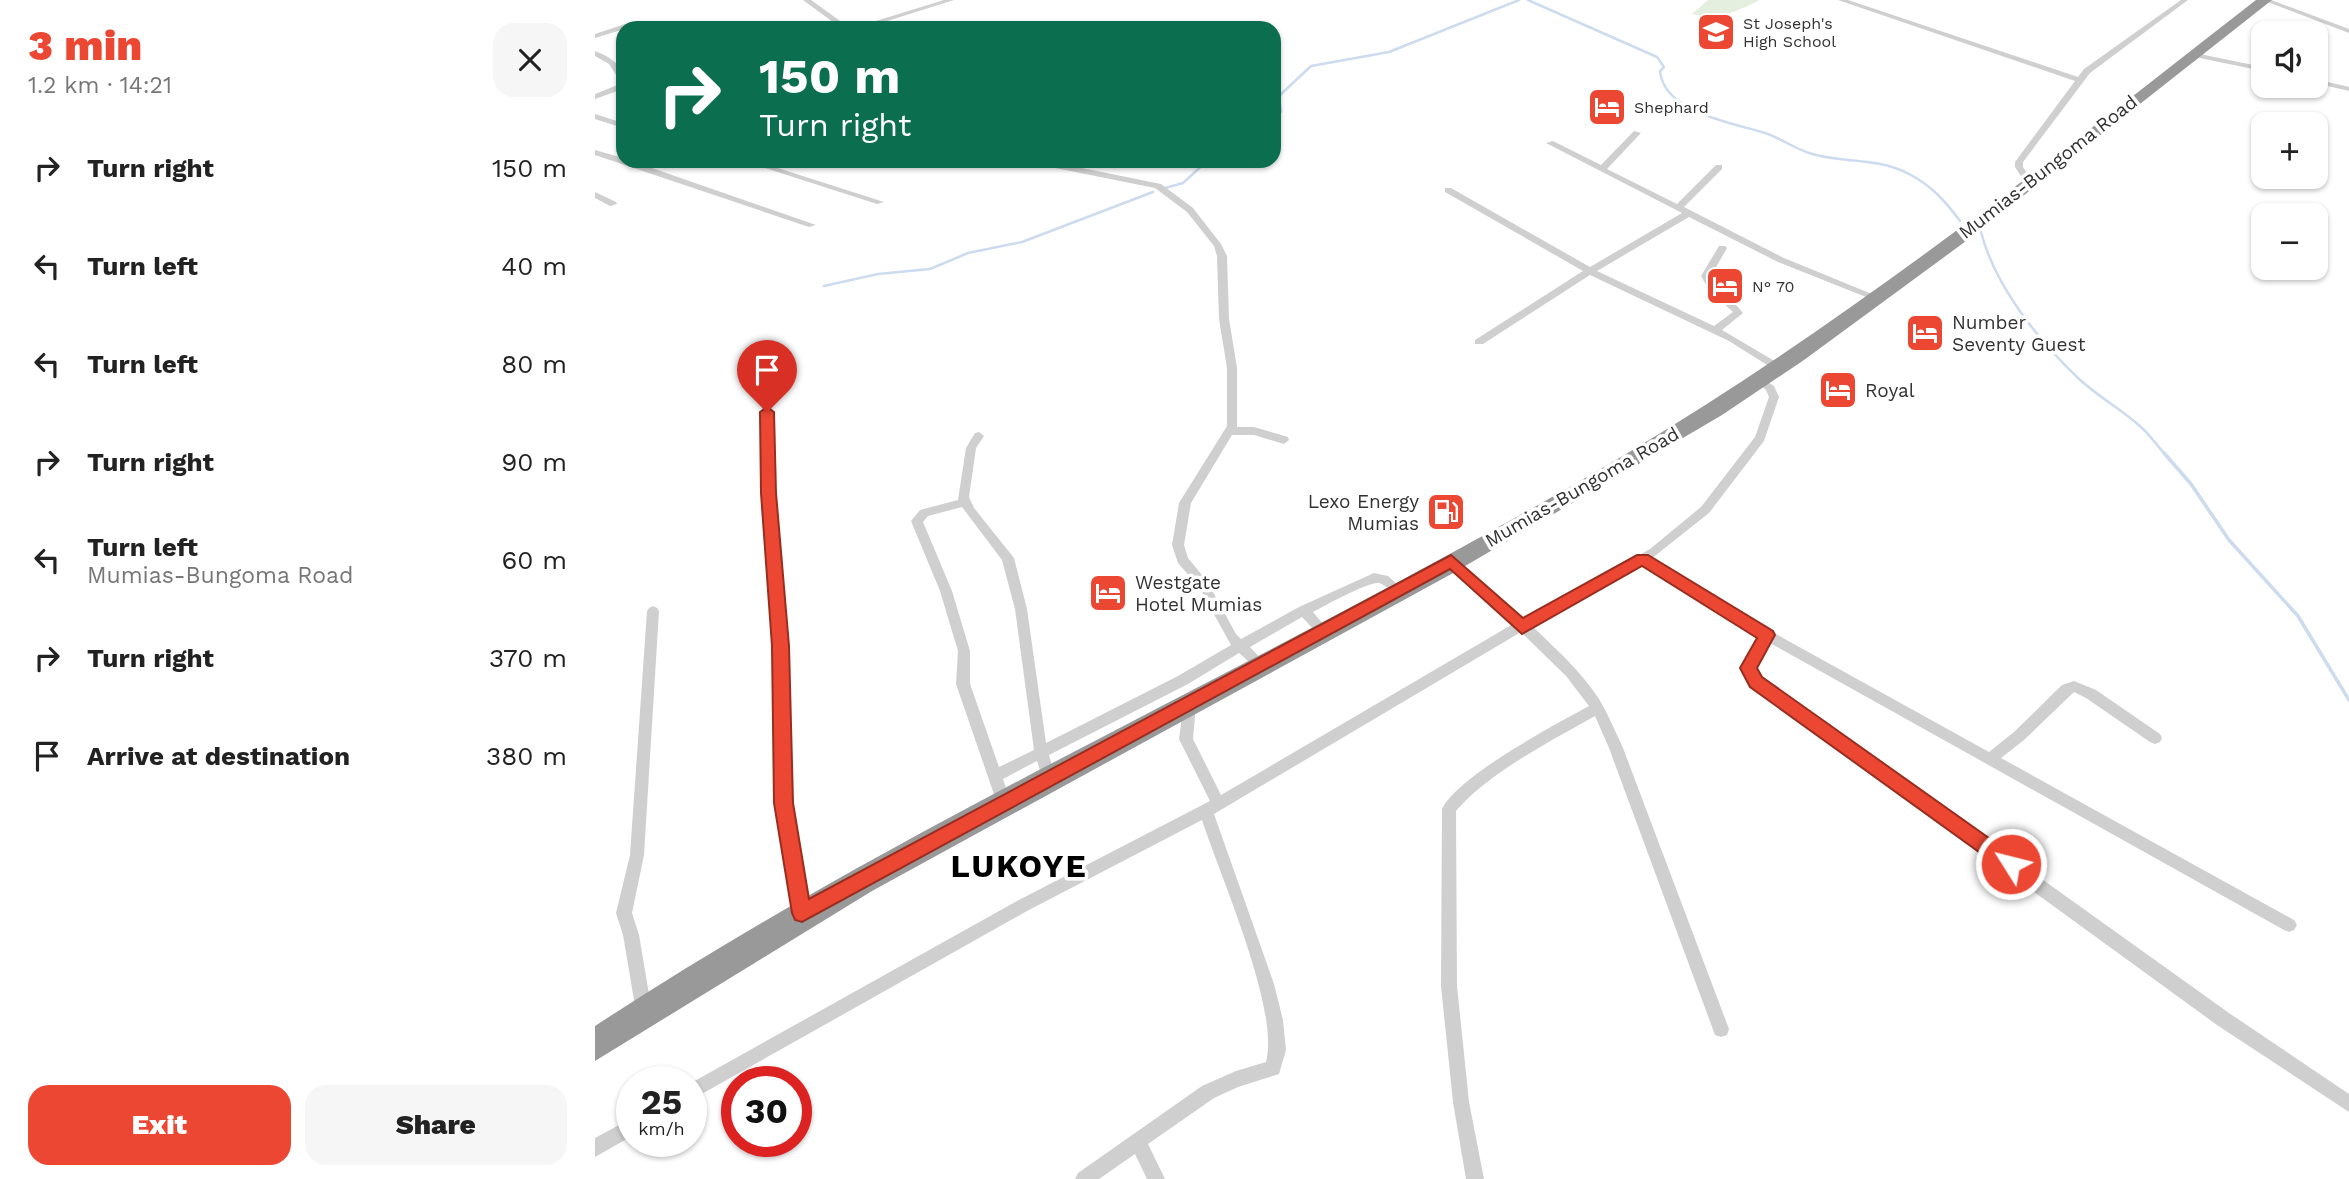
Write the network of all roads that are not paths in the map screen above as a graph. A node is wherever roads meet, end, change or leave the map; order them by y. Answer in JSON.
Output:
{"nodes":[{"id":1,"x":806,"y":0,"type":"edge"},
{"id":2,"x":951,"y":0,"type":"edge"},
{"id":3,"x":1842,"y":0,"type":"edge"},
{"id":4,"x":2185,"y":0,"type":"edge"},
{"id":5,"x":2265,"y":0,"type":"edge"},
{"id":6,"x":836,"y":21,"type":"edge"},
{"id":7,"x":880,"y":21,"type":"edge"},
{"id":8,"x":616,"y":29,"type":"edge"},
{"id":9,"x":2349,"y":31,"type":"edge"},
{"id":10,"x":595,"y":36,"type":"edge"},
{"id":11,"x":595,"y":53,"type":"edge"},
{"id":12,"x":2193,"y":54,"type":"junction"},
{"id":13,"x":2251,"y":66,"type":"edge"},
{"id":14,"x":616,"y":67,"type":"edge"},
{"id":15,"x":2079,"y":80,"type":"junction"},
{"id":16,"x":2328,"y":84,"type":"edge"},
{"id":17,"x":616,"y":89,"type":"edge"},
{"id":18,"x":2349,"y":89,"type":"edge"},
{"id":19,"x":595,"y":97,"type":"edge"},
{"id":20,"x":595,"y":116,"type":"edge"},
{"id":21,"x":616,"y":124,"type":"edge"},
{"id":22,"x":1637,"y":133,"type":"dead end"},
{"id":23,"x":1551,"y":142,"type":"dead end"},
{"id":24,"x":595,"y":152,"type":"edge"},
{"id":25,"x":616,"y":159,"type":"edge"},
{"id":26,"x":1719,"y":167,"type":"dead end"},
{"id":27,"x":645,"y":168,"type":"edge"},
{"id":28,"x":770,"y":168,"type":"edge"},
{"id":29,"x":1070,"y":168,"type":"edge"},
{"id":30,"x":1603,"y":168,"type":"junction"},
{"id":31,"x":2029,"y":182,"type":"junction"},
{"id":32,"x":1448,"y":190,"type":"dead end"},
{"id":33,"x":595,"y":195,"type":"edge"},
{"id":34,"x":880,"y":202,"type":"dead end"},
{"id":35,"x":613,"y":204,"type":"dead end"},
{"id":36,"x":1679,"y":207,"type":"junction"},
{"id":37,"x":1689,"y":213,"type":"junction"},
{"id":38,"x":812,"y":225,"type":"dead end"},
{"id":39,"x":1722,"y":248,"type":"dead end"},
{"id":40,"x":1590,"y":271,"type":"junction"},
{"id":41,"x":1879,"y":299,"type":"junction"},
{"id":42,"x":1716,"y":330,"type":"junction"},
{"id":43,"x":1479,"y":342,"type":"dead end"},
{"id":44,"x":767,"y":355,"type":"dead end"},
{"id":45,"x":1770,"y":374,"type":"junction"},
{"id":46,"x":1230,"y":431,"type":"junction"},
{"id":47,"x":979,"y":436,"type":"dead end"},
{"id":48,"x":1284,"y":440,"type":"dead end"},
{"id":49,"x":965,"y":502,"type":"junction"},
{"id":50,"x":1642,"y":559,"type":"junction"},
{"id":51,"x":1451,"y":561,"type":"junction"},
{"id":52,"x":1398,"y":590,"type":"junction"},
{"id":53,"x":1303,"y":610,"type":"junction"},
{"id":54,"x":653,"y":611,"type":"dead end"},
{"id":55,"x":1522,"y":627,"type":"junction"},
{"id":56,"x":1323,"y":631,"type":"junction"},
{"id":57,"x":1767,"y":635,"type":"junction"},
{"id":58,"x":1241,"y":647,"type":"junction"},
{"id":59,"x":1226,"y":656,"type":"junction"},
{"id":60,"x":1252,"y":670,"type":"junction"},
{"id":61,"x":1190,"y":695,"type":"junction"},
{"id":62,"x":1147,"y":699,"type":"junction"},
{"id":63,"x":1597,"y":708,"type":"junction"},
{"id":64,"x":1157,"y":722,"type":"junction"},
{"id":65,"x":1097,"y":725,"type":"junction"},
{"id":66,"x":2155,"y":738,"type":"dead end"},
{"id":67,"x":1108,"y":747,"type":"junction"},
{"id":68,"x":1041,"y":752,"type":"junction"},
{"id":69,"x":1989,"y":761,"type":"junction"},
{"id":70,"x":995,"y":776,"type":"junction"},
{"id":71,"x":1049,"y":779,"type":"junction"},
{"id":72,"x":1004,"y":803,"type":"junction"},
{"id":73,"x":1212,"y":808,"type":"junction"},
{"id":74,"x":802,"y":913,"type":"junction"},
{"id":75,"x":2289,"y":925,"type":"dead end"},
{"id":76,"x":644,"y":1012,"type":"junction"},
{"id":77,"x":1721,"y":1029,"type":"dead end"},
{"id":78,"x":595,"y":1045,"type":"edge"},
{"id":79,"x":707,"y":1083,"type":"edge"},
{"id":80,"x":2349,"y":1104,"type":"edge"},
{"id":81,"x":616,"y":1136,"type":"edge"},
{"id":82,"x":1137,"y":1140,"type":"junction"},
{"id":83,"x":595,"y":1148,"type":"edge"},
{"id":84,"x":1084,"y":1179,"type":"edge"},
{"id":85,"x":1156,"y":1179,"type":"edge"},
{"id":86,"x":1475,"y":1179,"type":"edge"}],
"edges":[{"from":1,"to":6,"type":"street"},
{"from":2,"to":7,"type":"street"},
{"from":3,"to":15,"type":"street"},
{"from":4,"to":15,"type":"street"},
{"from":5,"to":9,"type":"street"},
{"from":5,"to":12,"type":"highway","name":"Mumias-Bungoma Road"},
{"from":8,"to":10,"type":"street"},
{"from":11,"to":14,"type":"street"},
{"from":12,"to":13,"type":"street"},
{"from":12,"to":31,"type":"highway","name":"Mumias-Bungoma Road"},
{"from":15,"to":31,"type":"street"},
{"from":16,"to":18,"type":"street"},
{"from":17,"to":19,"type":"street"},
{"from":20,"to":21,"type":"street"},
{"from":22,"to":30,"type":"street"},
{"from":23,"to":30,"type":"street"},
{"from":24,"to":25,"type":"street"},
{"from":26,"to":36,"type":"street"},
{"from":27,"to":38,"type":"street"},
{"from":28,"to":34,"type":"street"},
{"from":29,"to":46,"type":"street"},
{"from":30,"to":36,"type":"street"},
{"from":31,"to":41,"type":"highway","name":"Mumias-Bungoma Road"},
{"from":32,"to":40,"type":"street"},
{"from":33,"to":35,"type":"street"},
{"from":36,"to":37,"type":"street"},
{"from":37,"to":40,"type":"street"},
{"from":37,"to":41,"type":"street"},
{"from":39,"to":42,"type":"street"},
{"from":40,"to":42,"type":"street"},
{"from":40,"to":43,"type":"street"},
{"from":41,"to":45,"type":"highway","name":"Mumias-Bungoma Road"},
{"from":42,"to":45,"type":"street"},
{"from":44,"to":74,"type":"street"},
{"from":45,"to":50,"type":"street"},
{"from":45,"to":51,"type":"highway","name":"Mumias-Bungoma Road"},
{"from":46,"to":48,"type":"street"},
{"from":46,"to":58,"type":"street"},
{"from":47,"to":49,"type":"street"},
{"from":49,"to":68,"type":"street"},
{"from":49,"to":70,"type":"street"},
{"from":50,"to":55,"type":"street"},
{"from":50,"to":57,"type":"street"},
{"from":51,"to":52,"type":"highway","name":"Mumias-Bungoma Road"},
{"from":51,"to":55,"type":"street"},
{"from":52,"to":53,"type":"street"},
{"from":52,"to":56,"type":"highway","name":"Mumias-Bungoma Road"},
{"from":53,"to":56,"type":"street"},
{"from":53,"to":58,"type":"street"},
{"from":54,"to":76,"type":"street"},
{"from":55,"to":63,"type":"street"},
{"from":55,"to":73,"type":"street"},
{"from":56,"to":60,"type":"highway","name":"Mumias-Bungoma Road"},
{"from":57,"to":69,"type":"street"},
{"from":57,"to":80,"type":"street"},
{"from":58,"to":59,"type":"street"},
{"from":58,"to":60,"type":"street"},
{"from":59,"to":60,"type":"street"},
{"from":59,"to":61,"type":"street"},
{"from":60,"to":61,"type":"highway","name":"Mumias-Bungoma Road"},
{"from":61,"to":62,"type":"street"},
{"from":61,"to":64,"type":"highway","name":"Mumias-Bungoma Road"},
{"from":61,"to":73,"type":"street"},
{"from":62,"to":64,"type":"street"},
{"from":62,"to":65,"type":"street"},
{"from":63,"to":77,"type":"street"},
{"from":63,"to":86,"type":"street"},
{"from":64,"to":67,"type":"highway","name":"Mumias-Bungoma Road"},
{"from":65,"to":67,"type":"street"},
{"from":65,"to":68,"type":"street"},
{"from":66,"to":69,"type":"street"},
{"from":67,"to":71,"type":"highway","name":"Mumias-Bungoma Road"},
{"from":68,"to":70,"type":"street"},
{"from":68,"to":71,"type":"street"},
{"from":69,"to":75,"type":"street"},
{"from":70,"to":72,"type":"street"},
{"from":71,"to":72,"type":"highway","name":"Mumias-Bungoma Road"},
{"from":72,"to":74,"type":"highway","name":"Mumias-Bungoma Road"},
{"from":73,"to":79,"type":"street"},
{"from":73,"to":82,"type":"street"},
{"from":74,"to":76,"type":"highway","name":"Mumias-Bungoma Road"},
{"from":76,"to":78,"type":"highway","name":"Mumias-Bungoma Road"},
{"from":81,"to":83,"type":"street"},
{"from":82,"to":84,"type":"street"},
{"from":82,"to":85,"type":"street"}]}
